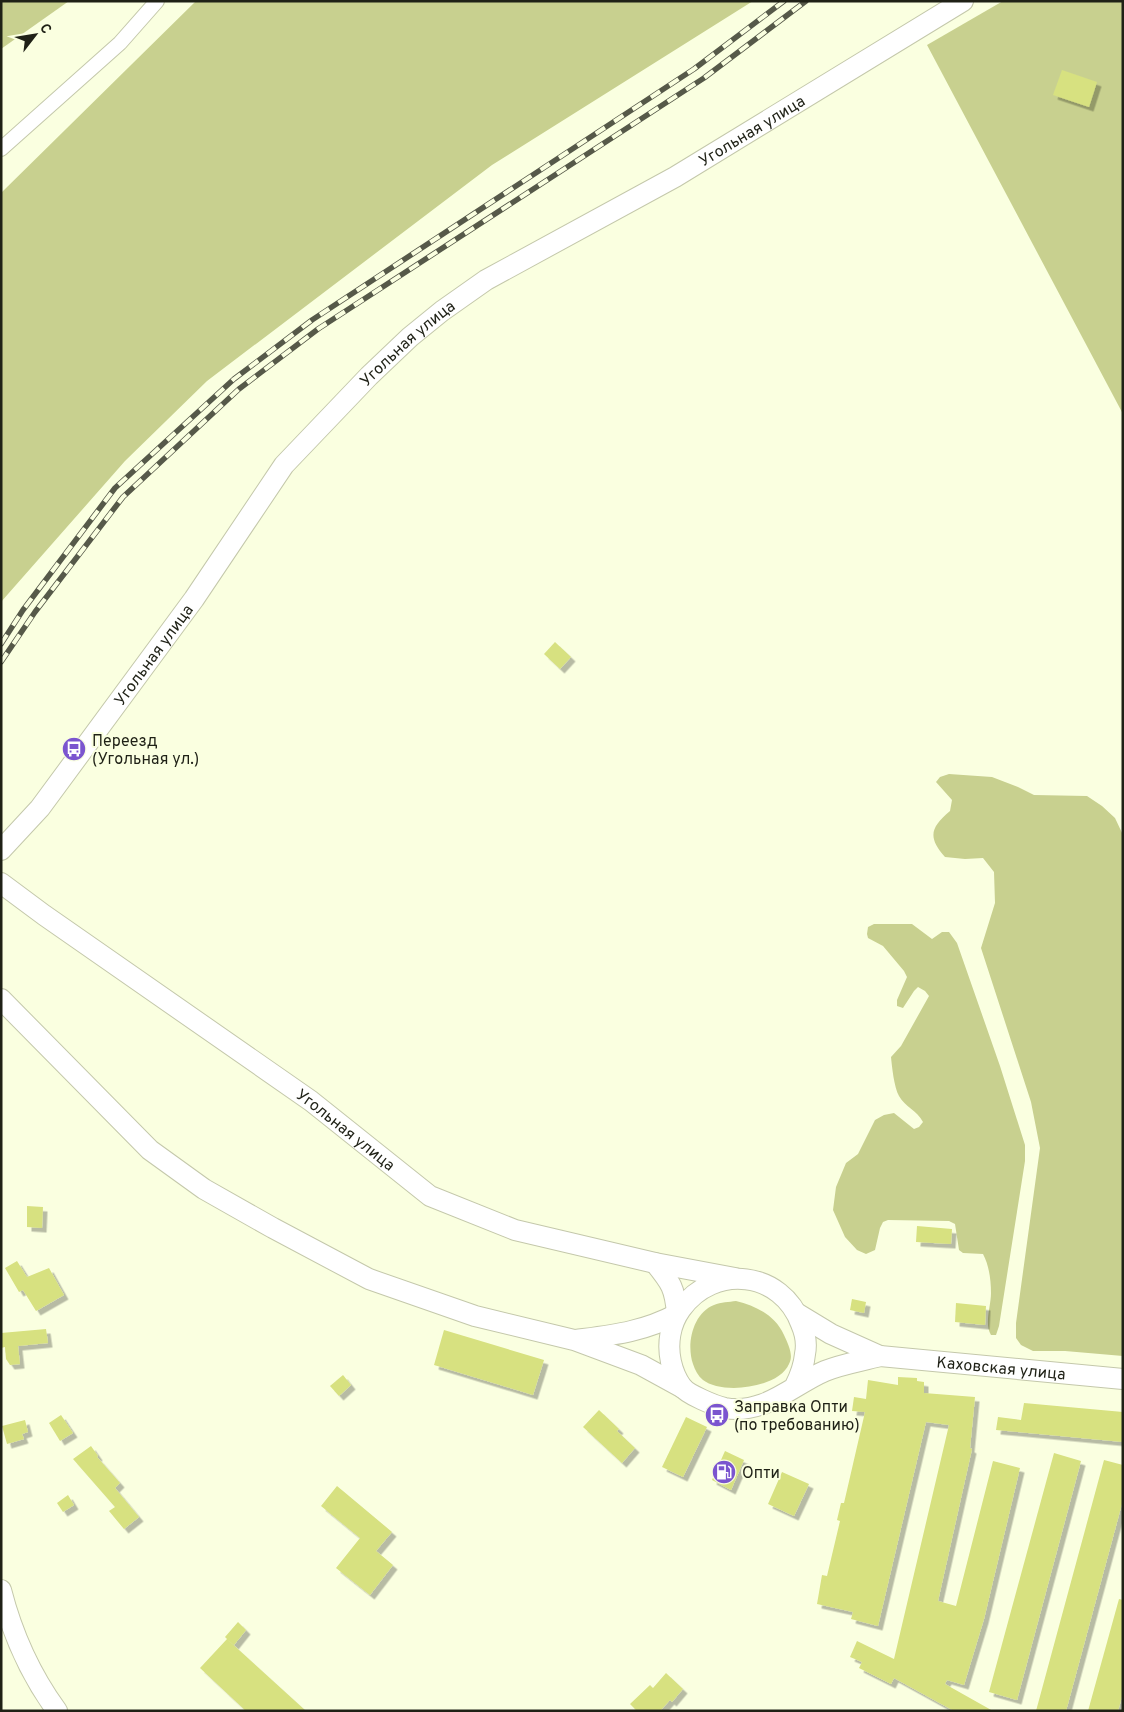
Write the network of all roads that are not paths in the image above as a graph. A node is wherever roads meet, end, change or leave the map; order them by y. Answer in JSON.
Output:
{"nodes":[{"id":1,"x":156,"y":1,"type":"edge"},
{"id":2,"x":963,"y":1,"type":"edge"},
{"id":3,"x":1,"y":148,"type":"edge"},
{"id":4,"x":1,"y":850,"type":"edge"},
{"id":5,"x":1,"y":883,"type":"edge"},
{"id":6,"x":1,"y":999,"type":"edge"},
{"id":7,"x":655,"y":1263,"type":"junction"},
{"id":8,"x":735,"y":1278,"type":"junction"},
{"id":9,"x":677,"y":1314,"type":"junction"},
{"id":10,"x":798,"y":1314,"type":"junction"},
{"id":11,"x":574,"y":1340,"type":"junction"},
{"id":12,"x":880,"y":1356,"type":"junction"},
{"id":13,"x":1123,"y":1379,"type":"edge"},
{"id":14,"x":795,"y":1386,"type":"junction"},
{"id":15,"x":683,"y":1388,"type":"junction"},
{"id":16,"x":1,"y":1590,"type":"edge"},
{"id":17,"x":57,"y":1711,"type":"edge"}],
"edges":[{"from":1,"to":3,"type":"street"},
{"from":2,"to":4,"type":"main road","name":"Угольная улица"},
{"from":5,"to":7,"type":"main road","name":"Угольная улица"},
{"from":6,"to":11,"type":"main road"},
{"from":7,"to":8,"type":"main road","name":"Угольная улица"},
{"from":7,"to":9,"type":"main road"},
{"from":8,"to":9,"type":"main road"},
{"from":8,"to":10,"type":"main road"},
{"from":9,"to":11,"type":"main road"},
{"from":9,"to":15,"type":"main road"},
{"from":10,"to":12,"type":"main road"},
{"from":10,"to":14,"type":"main road"},
{"from":11,"to":15,"type":"main road"},
{"from":12,"to":13,"type":"main road","name":"Каховская улица"},
{"from":12,"to":14,"type":"main road"},
{"from":14,"to":15,"type":"main road"},
{"from":16,"to":17,"type":"main road"}]}
